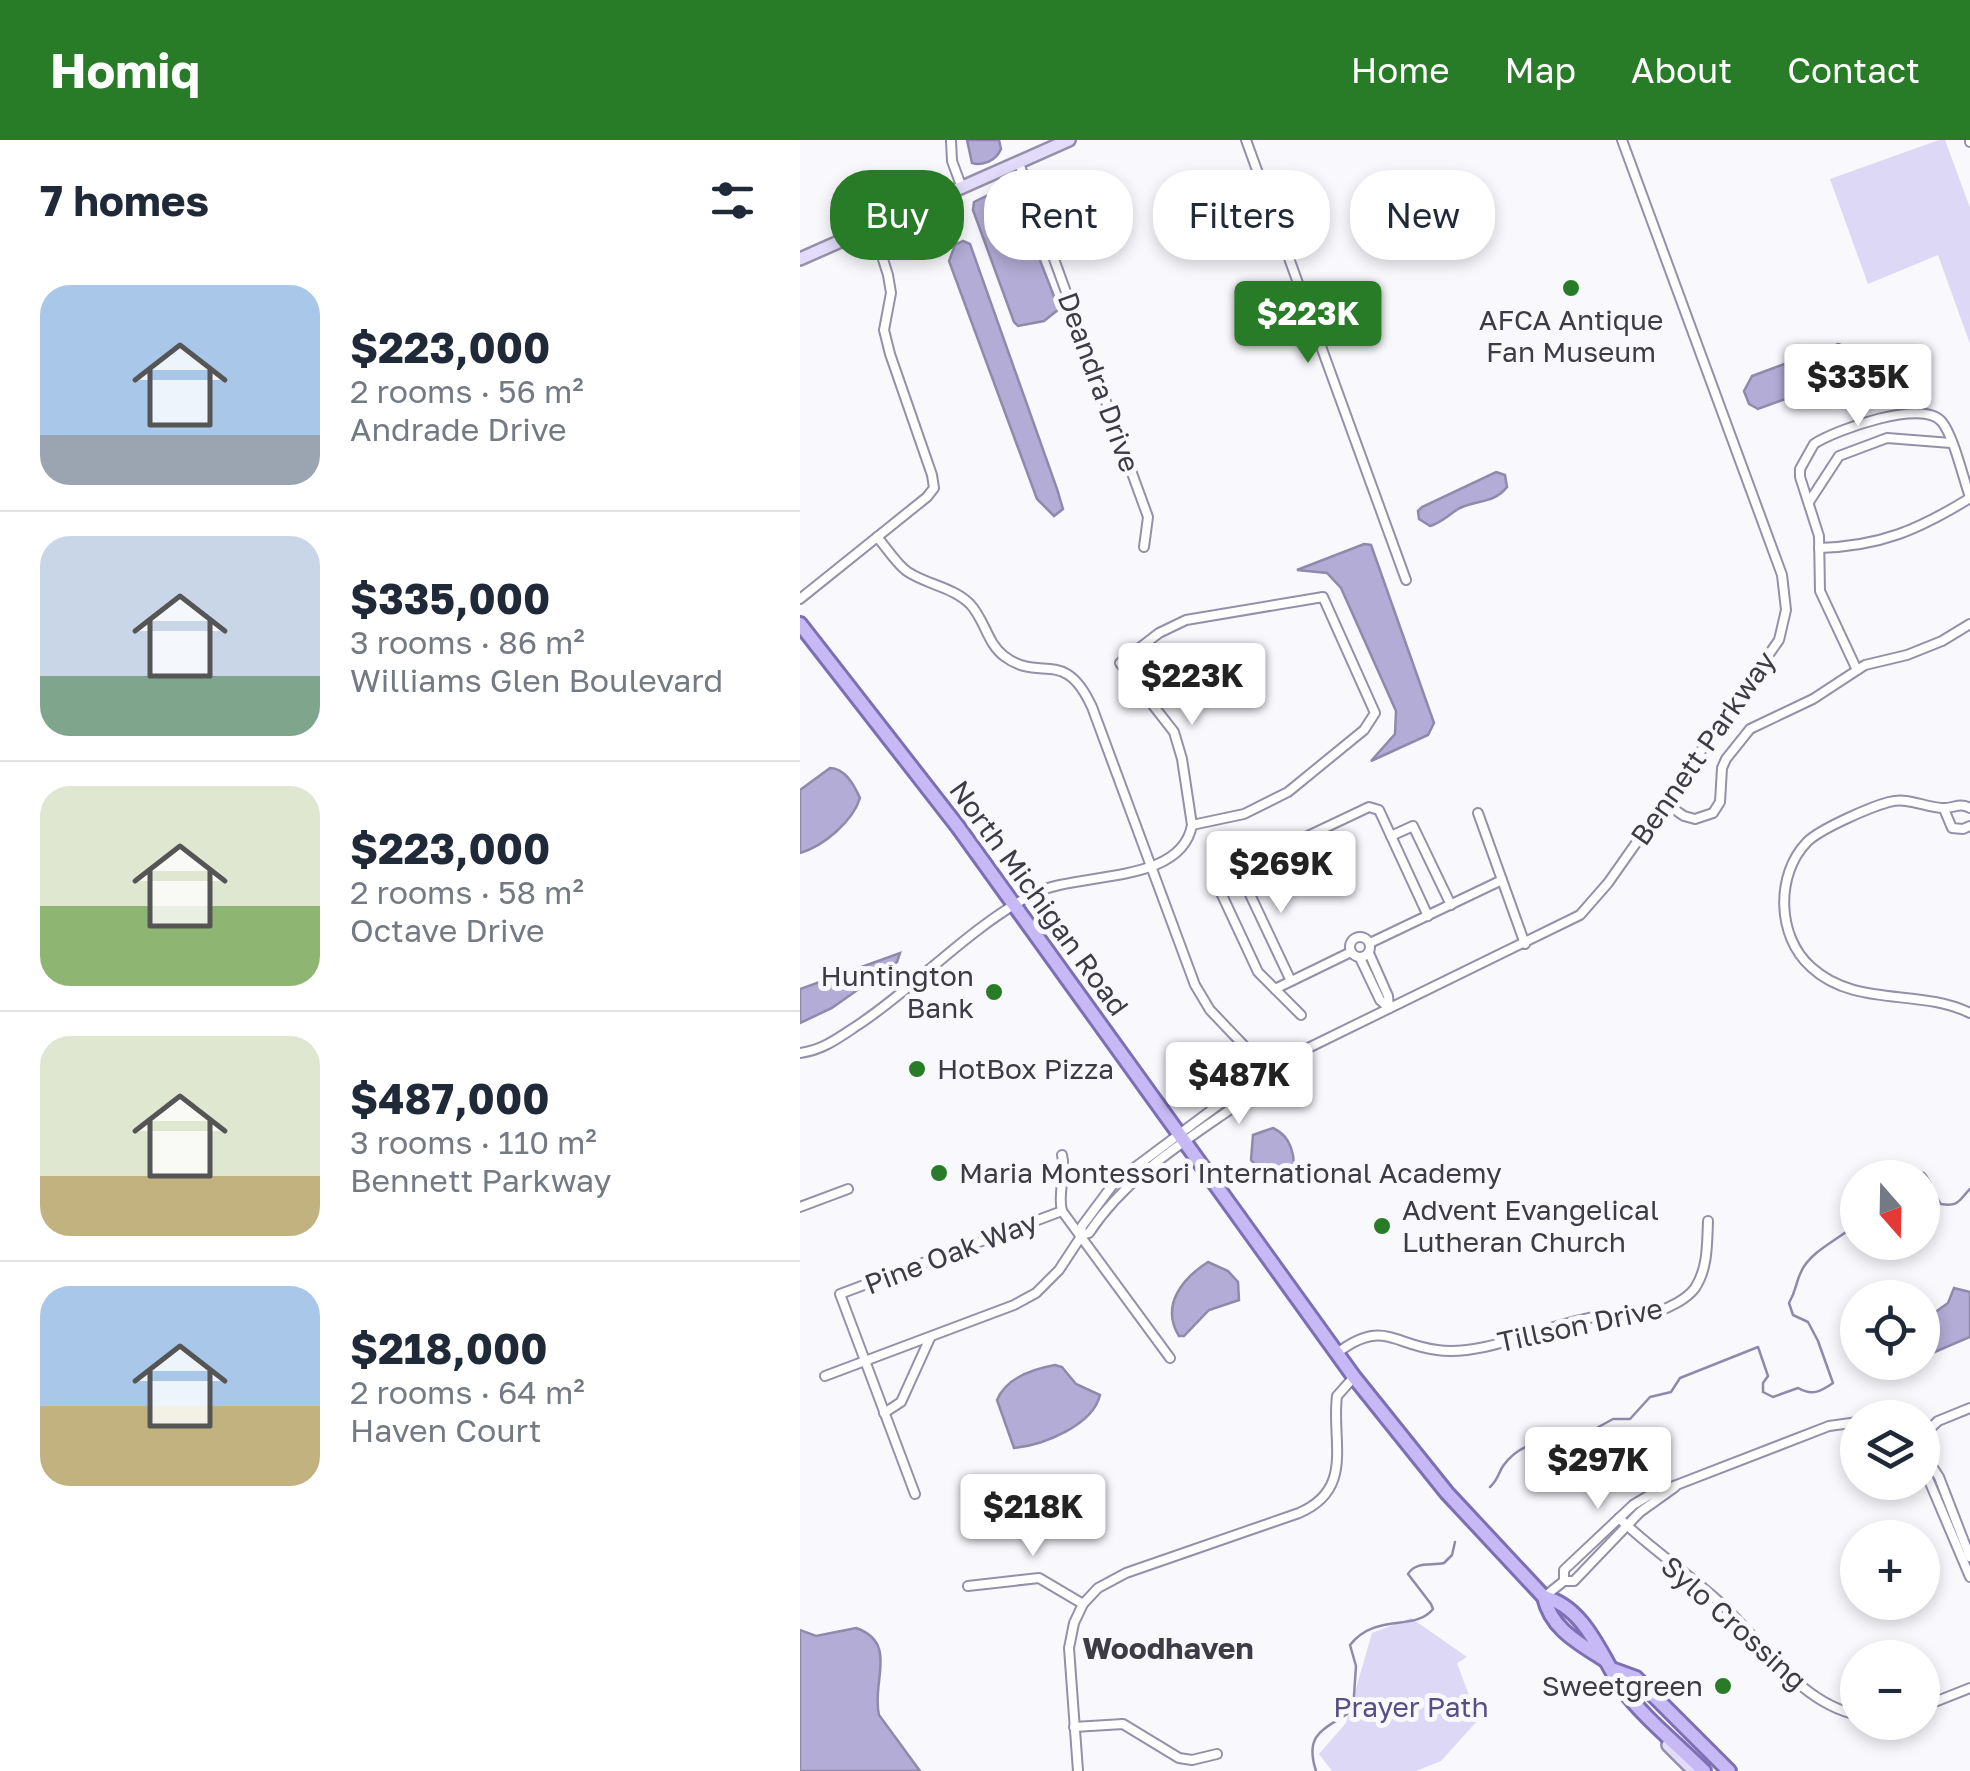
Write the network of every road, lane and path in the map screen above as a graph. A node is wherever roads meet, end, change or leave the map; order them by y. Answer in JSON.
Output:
{"nodes":[{"id":1,"x":951,"y":140,"type":"edge"},
{"id":2,"x":1069,"y":140,"type":"edge"},
{"id":3,"x":1246,"y":140,"type":"edge"},
{"id":4,"x":1622,"y":140,"type":"edge"},
{"id":5,"x":1019,"y":162,"type":"junction"},
{"id":6,"x":955,"y":170,"type":"edge"},
{"id":7,"x":964,"y":187,"type":"edge"},
{"id":8,"x":830,"y":246,"type":"edge"},
{"id":9,"x":800,"y":259,"type":"edge"},
{"id":10,"x":883,"y":260,"type":"edge"},
{"id":11,"x":1951,"y":443,"type":"junction"},
{"id":12,"x":1970,"y":497,"type":"edge"},
{"id":13,"x":1808,"y":503,"type":"junction"},
{"id":14,"x":878,"y":537,"type":"junction"},
{"id":15,"x":1144,"y":548,"type":"dead end"},
{"id":16,"x":1819,"y":548,"type":"junction"},
{"id":17,"x":1406,"y":580,"type":"dead end"},
{"id":18,"x":800,"y":600,"type":"edge"},
{"id":19,"x":800,"y":624,"type":"edge"},
{"id":20,"x":1970,"y":624,"type":"edge"},
{"id":21,"x":1858,"y":670,"type":"junction"},
{"id":22,"x":1665,"y":803,"type":"junction"},
{"id":23,"x":1970,"y":808,"type":"edge"},
{"id":24,"x":1944,"y":809,"type":"junction"},
{"id":25,"x":1478,"y":813,"type":"dead end"},
{"id":26,"x":1192,"y":825,"type":"junction"},
{"id":27,"x":1970,"y":826,"type":"edge"},
{"id":28,"x":1391,"y":836,"type":"junction"},
{"id":29,"x":1151,"y":866,"type":"junction"},
{"id":30,"x":1238,"y":869,"type":"junction"},
{"id":31,"x":1502,"y":880,"type":"junction"},
{"id":32,"x":1450,"y":905,"type":"junction"},
{"id":33,"x":1014,"y":906,"type":"junction"},
{"id":34,"x":1428,"y":916,"type":"junction"},
{"id":35,"x":1525,"y":944,"type":"junction"},
{"id":36,"x":1366,"y":951,"type":"junction"},
{"id":37,"x":1351,"y":952,"type":"junction"},
{"id":38,"x":1290,"y":980,"type":"junction"},
{"id":39,"x":1275,"y":990,"type":"junction"},
{"id":40,"x":1389,"y":1008,"type":"junction"},
{"id":41,"x":1970,"y":1013,"type":"edge"},
{"id":42,"x":1301,"y":1015,"type":"dead end"},
{"id":43,"x":800,"y":1054,"type":"edge"},
{"id":44,"x":1271,"y":1074,"type":"junction"},
{"id":45,"x":1181,"y":1138,"type":"junction"},
{"id":46,"x":1062,"y":1155,"type":"dead end"},
{"id":47,"x":848,"y":1189,"type":"dead end"},
{"id":48,"x":800,"y":1207,"type":"edge"},
{"id":49,"x":1062,"y":1211,"type":"junction"},
{"id":50,"x":1708,"y":1221,"type":"dead end"},
{"id":51,"x":1081,"y":1236,"type":"junction"},
{"id":52,"x":930,"y":1336,"type":"junction"},
{"id":53,"x":1337,"y":1353,"type":"junction"},
{"id":54,"x":1170,"y":1358,"type":"dead end"},
{"id":55,"x":865,"y":1361,"type":"junction"},
{"id":56,"x":825,"y":1376,"type":"dead end"},
{"id":57,"x":1354,"y":1377,"type":"junction"},
{"id":58,"x":1970,"y":1408,"type":"edge"},
{"id":59,"x":884,"y":1413,"type":"junction"},
{"id":60,"x":1940,"y":1420,"type":"edge"},
{"id":61,"x":1840,"y":1425,"type":"edge"},
{"id":62,"x":1940,"y":1480,"type":"edge"},
{"id":63,"x":1679,"y":1484,"type":"junction"},
{"id":64,"x":915,"y":1494,"type":"dead end"},
{"id":65,"x":1937,"y":1500,"type":"edge"},
{"id":66,"x":1619,"y":1518,"type":"junction"},
{"id":67,"x":1627,"y":1526,"type":"junction"},
{"id":68,"x":1970,"y":1556,"type":"edge"},
{"id":69,"x":1970,"y":1577,"type":"edge"},
{"id":70,"x":1564,"y":1581,"type":"junction"},
{"id":71,"x":968,"y":1586,"type":"dead end"},
{"id":72,"x":1544,"y":1598,"type":"junction"},
{"id":73,"x":1082,"y":1604,"type":"junction"},
{"id":74,"x":1609,"y":1665,"type":"junction"},
{"id":75,"x":1622,"y":1688,"type":"junction"},
{"id":76,"x":1970,"y":1688,"type":"edge"},
{"id":77,"x":1940,"y":1700,"type":"edge"},
{"id":78,"x":1840,"y":1711,"type":"edge"},
{"id":79,"x":1074,"y":1727,"type":"junction"},
{"id":80,"x":1217,"y":1754,"type":"dead end"},
{"id":81,"x":1078,"y":1771,"type":"edge"},
{"id":82,"x":1694,"y":1771,"type":"edge"},
{"id":83,"x":1704,"y":1771,"type":"edge"},
{"id":84,"x":1728,"y":1771,"type":"edge"}],
"edges":[{"from":1,"to":6,"type":"street"},
{"from":2,"to":5,"type":"street"},
{"from":3,"to":17,"type":"street"},
{"from":4,"to":22,"type":"street","name":"Bennett Parkway"},
{"from":5,"to":7,"type":"street"},
{"from":5,"to":15,"type":"street","name":"Deandra Drive"},
{"from":8,"to":9,"type":"street"},
{"from":10,"to":14,"type":"street"},
{"from":11,"to":12,"type":"street"},
{"from":11,"to":13,"type":"street"},
{"from":11,"to":13,"type":"street"},
{"from":12,"to":16,"type":"street"},
{"from":13,"to":16,"type":"street"},
{"from":14,"to":18,"type":"street"},
{"from":14,"to":29,"type":"street"},
{"from":16,"to":21,"type":"street"},
{"from":19,"to":33,"type":"main road","name":"North Michigan Road"},
{"from":20,"to":21,"type":"street"},
{"from":21,"to":22,"type":"street"},
{"from":22,"to":35,"type":"street","name":"Bennett Parkway"},
{"from":23,"to":24,"type":"street"},
{"from":24,"to":27,"type":"street"},
{"from":24,"to":41,"type":"street"},
{"from":25,"to":31,"type":"street"},
{"from":26,"to":26,"type":"street"},
{"from":26,"to":29,"type":"street"},
{"from":28,"to":30,"type":"street"},
{"from":28,"to":32,"type":"street"},
{"from":28,"to":34,"type":"street"},
{"from":29,"to":33,"type":"street"},
{"from":29,"to":44,"type":"street"},
{"from":30,"to":38,"type":"street"},
{"from":30,"to":39,"type":"street"},
{"from":31,"to":32,"type":"street"},
{"from":31,"to":35,"type":"street"},
{"from":32,"to":34,"type":"street"},
{"from":33,"to":43,"type":"street"},
{"from":33,"to":45,"type":"main road","name":"North Michigan Road"},
{"from":34,"to":36,"type":"street"},
{"from":35,"to":40,"type":"street","name":"Bennett Parkway"},
{"from":36,"to":37,"type":"street"},
{"from":36,"to":37,"type":"street"},
{"from":36,"to":40,"type":"street"},
{"from":37,"to":38,"type":"street"},
{"from":38,"to":39,"type":"street"},
{"from":39,"to":42,"type":"street"},
{"from":40,"to":44,"type":"street","name":"Bennett Parkway"},
{"from":44,"to":45,"type":"street","name":"Bennett Parkway"},
{"from":45,"to":51,"type":"street","name":"Bennett Parkway"},
{"from":45,"to":53,"type":"main road","name":"North Michigan Road"},
{"from":46,"to":49,"type":"street"},
{"from":47,"to":48,"type":"street"},
{"from":49,"to":51,"type":"street"},
{"from":49,"to":55,"type":"street","name":"Pine Oak Way"},
{"from":50,"to":53,"type":"street","name":"Tillson Drive"},
{"from":51,"to":52,"type":"street","name":"Bennett Parkway"},
{"from":51,"to":54,"type":"street"},
{"from":52,"to":55,"type":"street","name":"Bennett Parkway"},
{"from":52,"to":59,"type":"street"},
{"from":53,"to":57,"type":"main road","name":"North Michigan Road"},
{"from":55,"to":56,"type":"street","name":"Bennett Parkway"},
{"from":55,"to":59,"type":"street"},
{"from":57,"to":72,"type":"main road","name":"North Michigan Road"},
{"from":57,"to":73,"type":"street"},
{"from":58,"to":60,"type":"street"},
{"from":59,"to":64,"type":"street"},
{"from":61,"to":63,"type":"street"},
{"from":62,"to":68,"type":"street"},
{"from":63,"to":66,"type":"street"},
{"from":63,"to":67,"type":"street"},
{"from":65,"to":69,"type":"street"},
{"from":66,"to":67,"type":"street","name":"Sylo Crossing"},
{"from":66,"to":70,"type":"street"},
{"from":67,"to":70,"type":"street"},
{"from":67,"to":78,"type":"street","name":"Sylo Crossing"},
{"from":70,"to":72,"type":"street"},
{"from":71,"to":73,"type":"street"},
{"from":72,"to":74,"type":"main road","name":"North Michigan Road"},
{"from":73,"to":79,"type":"street"},
{"from":74,"to":75,"type":"main road"},
{"from":74,"to":84,"type":"main road"},
{"from":75,"to":82,"type":"street"},
{"from":75,"to":83,"type":"main road"},
{"from":76,"to":77,"type":"street"},
{"from":79,"to":80,"type":"street"},
{"from":79,"to":81,"type":"street"}]}
